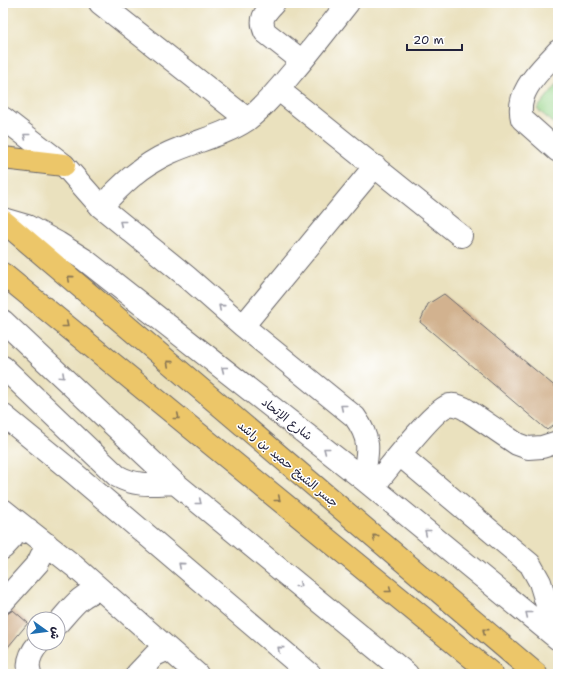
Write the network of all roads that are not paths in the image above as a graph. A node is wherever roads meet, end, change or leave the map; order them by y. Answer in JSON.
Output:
{"nodes":[{"id":1,"x":274,"y":3,"type":"edge"},
{"id":2,"x":348,"y":3,"type":"edge"},
{"id":3,"x":110,"y":6,"type":"edge"},
{"id":4,"x":558,"y":50,"type":"edge"},
{"id":5,"x":302,"y":61,"type":"junction"},
{"id":6,"x":279,"y":90,"type":"junction"},
{"id":7,"x":3,"y":118,"type":"edge"},
{"id":8,"x":247,"y":119,"type":"junction"},
{"id":9,"x":556,"y":144,"type":"edge"},
{"id":10,"x":3,"y":158,"type":"edge"},
{"id":11,"x":64,"y":165,"type":"junction"},
{"id":12,"x":375,"y":166,"type":"junction"},
{"id":13,"x":100,"y":206,"type":"junction"},
{"id":14,"x":3,"y":220,"type":"edge"},
{"id":15,"x":462,"y":236,"type":"dead end"},
{"id":16,"x":41,"y":253,"type":"joint"},
{"id":17,"x":3,"y":274,"type":"edge"},
{"id":18,"x":3,"y":321,"type":"edge"},
{"id":19,"x":243,"y":326,"type":"junction"},
{"id":20,"x":3,"y":367,"type":"edge"},
{"id":21,"x":3,"y":415,"type":"edge"},
{"id":22,"x":558,"y":442,"type":"edge"},
{"id":23,"x":400,"y":455,"type":"junction"},
{"id":24,"x":175,"y":483,"type":"junction"},
{"id":25,"x":368,"y":483,"type":"junction"},
{"id":26,"x":3,"y":510,"type":"edge"},
{"id":27,"x":28,"y":529,"type":"junction"},
{"id":28,"x":47,"y":544,"type":"junction"},
{"id":29,"x":3,"y":548,"type":"edge"},
{"id":30,"x":100,"y":590,"type":"junction"},
{"id":31,"x":3,"y":602,"type":"edge"},
{"id":32,"x":66,"y":615,"type":"edge"},
{"id":33,"x":558,"y":639,"type":"edge"},
{"id":34,"x":168,"y":649,"type":"junction"},
{"id":35,"x":33,"y":651,"type":"edge"},
{"id":36,"x":190,"y":671,"type":"edge"},
{"id":37,"x":30,"y":674,"type":"edge"},
{"id":38,"x":137,"y":674,"type":"edge"},
{"id":39,"x":310,"y":674,"type":"edge"},
{"id":40,"x":407,"y":674,"type":"edge"},
{"id":41,"x":492,"y":674,"type":"edge"},
{"id":42,"x":536,"y":674,"type":"edge"}],
"edges":[{"from":1,"to":5,"type":"street"},
{"from":2,"to":5,"type":"street"},
{"from":3,"to":8,"type":"street"},
{"from":4,"to":9,"type":"street"},
{"from":5,"to":6,"type":"street"},
{"from":6,"to":8,"type":"street"},
{"from":6,"to":12,"type":"street"},
{"from":11,"to":7,"type":"street","one_way":true},
{"from":8,"to":13,"type":"street"},
{"from":10,"to":11,"type":"highway"},
{"from":11,"to":13,"type":"street"},
{"from":12,"to":15,"type":"street"},
{"from":12,"to":19,"type":"street"},
{"from":19,"to":13,"type":"street","one_way":true},
{"from":14,"to":16,"type":"highway","name":"شارع الإتحاد"},
{"from":25,"to":14,"type":"street","name":"شارع الإتحاد","one_way":true},
{"from":42,"to":16,"type":"highway","name":"جسر الشيخ حميد بن راشد","one_way":true},
{"from":17,"to":41,"type":"highway","one_way":true},
{"from":18,"to":24,"type":"street","one_way":true},
{"from":25,"to":19,"type":"street","one_way":true},
{"from":20,"to":24,"type":"street"},
{"from":39,"to":21,"type":"street","one_way":true},
{"from":22,"to":23,"type":"street"},
{"from":23,"to":25,"type":"street"},
{"from":23,"to":33,"type":"street"},
{"from":24,"to":40,"type":"street","one_way":true},
{"from":33,"to":25,"type":"street","name":"شارع الإتحاد","one_way":true},
{"from":26,"to":27,"type":"street"},
{"from":27,"to":28,"type":"street"},
{"from":27,"to":29,"type":"street"},
{"from":28,"to":30,"type":"street"},
{"from":28,"to":31,"type":"street"},
{"from":30,"to":32,"type":"street"},
{"from":30,"to":34,"type":"street"},
{"from":34,"to":36,"type":"street"},
{"from":34,"to":38,"type":"street"},
{"from":35,"to":37,"type":"street"}]}
